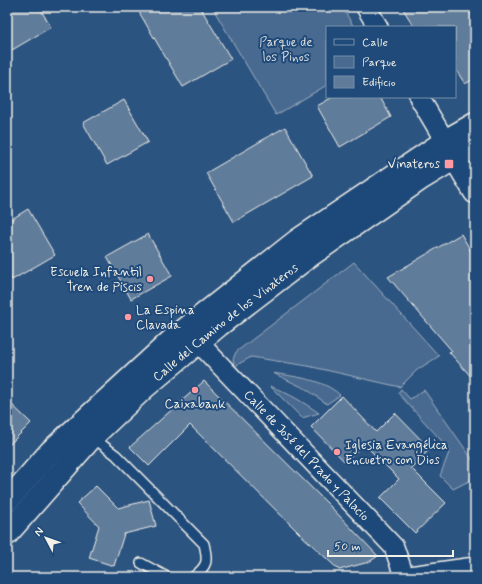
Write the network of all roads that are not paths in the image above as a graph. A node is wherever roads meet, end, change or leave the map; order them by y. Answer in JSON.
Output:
{"nodes":[{"id":1,"x":366,"y":7,"type":"edge"},
{"id":2,"x":377,"y":26,"type":"edge"},
{"id":3,"x":420,"y":98,"type":"edge"},
{"id":4,"x":475,"y":124,"type":"edge"},
{"id":5,"x":475,"y":146,"type":"edge"},
{"id":6,"x":450,"y":149,"type":"junction"},
{"id":7,"x":475,"y":192,"type":"edge"},
{"id":8,"x":198,"y":342,"type":"junction"},
{"id":9,"x":92,"y":436,"type":"junction"},
{"id":10,"x":7,"y":501,"type":"edge"},
{"id":11,"x":7,"y":534,"type":"edge"},
{"id":12,"x":141,"y":563,"type":"dead end"},
{"id":13,"x":475,"y":567,"type":"edge"},
{"id":14,"x":168,"y":577,"type":"edge"},
{"id":15,"x":193,"y":577,"type":"edge"},
{"id":16,"x":403,"y":577,"type":"edge"}],
"edges":[{"from":1,"to":2,"type":"street"},
{"from":3,"to":6,"type":"street"},
{"from":4,"to":6,"type":"main road","name":"Calle del Camino de los Vinateros"},
{"from":5,"to":6,"type":"main road","name":"Calle del Camino de los Vinateros"},
{"from":6,"to":7,"type":"main road"},
{"from":6,"to":8,"type":"main road","name":"Calle del Camino de los Vinateros"},
{"from":6,"to":10,"type":"main road","name":"Calle del Camino de los Vinateros"},
{"from":8,"to":9,"type":"main road","name":"Calle del Camino de los Vinateros"},
{"from":8,"to":16,"type":"street","name":"Calle de José del Prado y Palacio"},
{"from":9,"to":11,"type":"main road","name":"Calle del Camino de los Vinateros"},
{"from":9,"to":15,"type":"lane"},
{"from":12,"to":14,"type":"lane"},
{"from":13,"to":16,"type":"street"}]}
